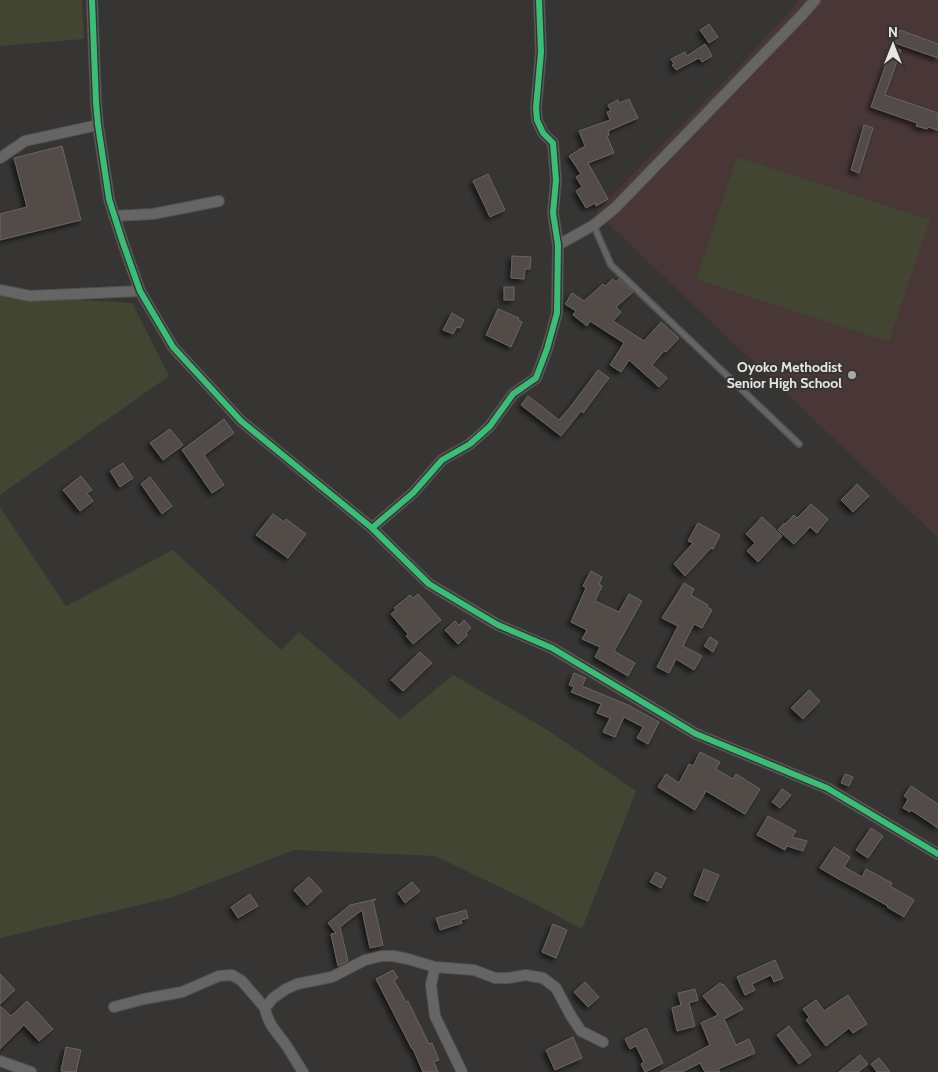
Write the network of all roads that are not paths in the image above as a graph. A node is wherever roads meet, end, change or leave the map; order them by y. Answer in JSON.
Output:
{"nodes":[{"id":1,"x":92,"y":0,"type":"edge"},
{"id":2,"x":539,"y":0,"type":"edge"},
{"id":3,"x":814,"y":0,"type":"edge"},
{"id":4,"x":98,"y":124,"type":"junction"},
{"id":5,"x":0,"y":158,"type":"edge"},
{"id":6,"x":219,"y":200,"type":"dead end"},
{"id":7,"x":114,"y":216,"type":"junction"},
{"id":8,"x":594,"y":225,"type":"junction"},
{"id":9,"x":558,"y":245,"type":"junction"},
{"id":10,"x":0,"y":290,"type":"edge"},
{"id":11,"x":140,"y":291,"type":"junction"},
{"id":12,"x":799,"y":444,"type":"dead end"},
{"id":13,"x":372,"y":528,"type":"junction"},
{"id":14,"x":938,"y":854,"type":"edge"},
{"id":15,"x":435,"y":967,"type":"junction"},
{"id":16,"x":114,"y":1007,"type":"dead end"},
{"id":17,"x":265,"y":1008,"type":"junction"},
{"id":18,"x":603,"y":1042,"type":"dead end"},
{"id":19,"x":0,"y":1061,"type":"edge"},
{"id":20,"x":32,"y":1072,"type":"edge"},
{"id":21,"x":303,"y":1072,"type":"edge"},
{"id":22,"x":462,"y":1072,"type":"edge"}],
"edges":[{"from":1,"to":4,"type":"street"},
{"from":2,"to":9,"type":"street"},
{"from":3,"to":8,"type":"street"},
{"from":4,"to":5,"type":"street"},
{"from":4,"to":7,"type":"street"},
{"from":6,"to":7,"type":"street"},
{"from":7,"to":11,"type":"street"},
{"from":8,"to":9,"type":"street"},
{"from":8,"to":12,"type":"lane"},
{"from":9,"to":13,"type":"street"},
{"from":10,"to":11,"type":"street"},
{"from":11,"to":13,"type":"street"},
{"from":13,"to":14,"type":"street"},
{"from":15,"to":17,"type":"street"},
{"from":15,"to":18,"type":"street"},
{"from":15,"to":22,"type":"street"},
{"from":16,"to":17,"type":"street"},
{"from":17,"to":21,"type":"street"},
{"from":19,"to":20,"type":"street"}]}
